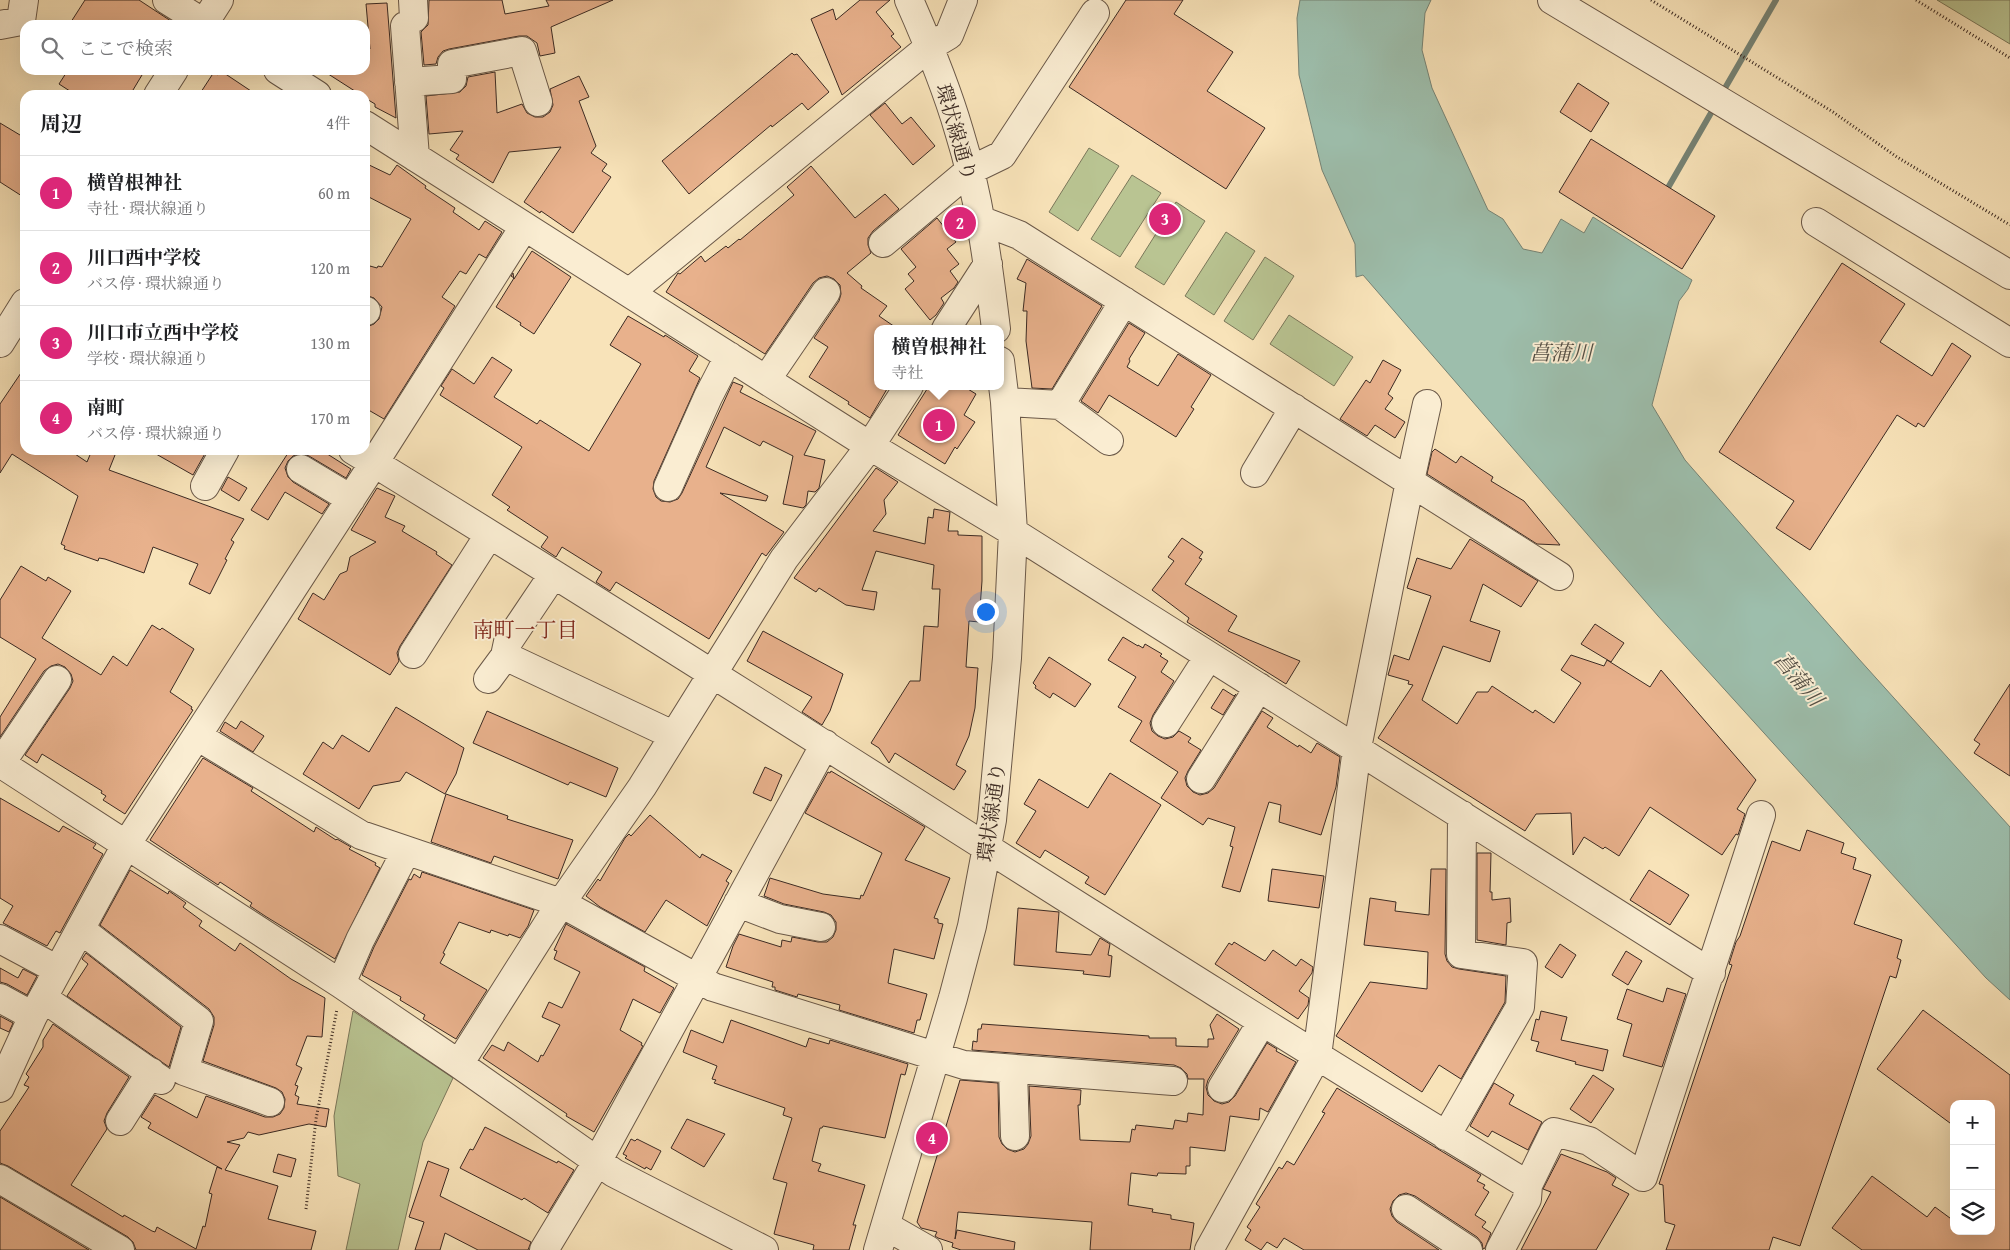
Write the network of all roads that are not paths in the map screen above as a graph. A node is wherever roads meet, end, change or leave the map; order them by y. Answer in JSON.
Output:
{"nodes":[{"id":1,"x":24,"y":0,"type":"edge"},
{"id":2,"x":167,"y":0,"type":"edge"},
{"id":3,"x":219,"y":0,"type":"edge"},
{"id":4,"x":909,"y":0,"type":"edge"},
{"id":5,"x":963,"y":0,"type":"edge"},
{"id":6,"x":1552,"y":0,"type":"edge"},
{"id":7,"x":1096,"y":13,"type":"dead end"},
{"id":8,"x":411,"y":15,"type":"edge"},
{"id":9,"x":21,"y":20,"type":"edge"},
{"id":10,"x":199,"y":20,"type":"edge"},
{"id":11,"x":207,"y":20,"type":"edge"},
{"id":12,"x":20,"y":22,"type":"edge"},
{"id":13,"x":0,"y":25,"type":"edge"},
{"id":14,"x":929,"y":47,"type":"junction"},
{"id":15,"x":171,"y":75,"type":"edge"},
{"id":16,"x":286,"y":75,"type":"edge"},
{"id":17,"x":410,"y":82,"type":"junction"},
{"id":18,"x":161,"y":90,"type":"edge"},
{"id":19,"x":310,"y":90,"type":"edge"},
{"id":20,"x":538,"y":102,"type":"dead end"},
{"id":21,"x":370,"y":128,"type":"edge"},
{"id":22,"x":415,"y":157,"type":"junction"},
{"id":23,"x":969,"y":171,"type":"junction"},
{"id":24,"x":980,"y":220,"type":"junction"},
{"id":25,"x":1816,"y":222,"type":"dead end"},
{"id":26,"x":524,"y":226,"type":"junction"},
{"id":27,"x":883,"y":242,"type":"dead end"},
{"id":28,"x":988,"y":264,"type":"junction"},
{"id":29,"x":2010,"y":275,"type":"edge"},
{"id":30,"x":630,"y":292,"type":"junction"},
{"id":31,"x":826,"y":292,"type":"dead end"},
{"id":32,"x":1124,"y":301,"type":"junction"},
{"id":33,"x":20,"y":311,"type":"edge"},
{"id":34,"x":949,"y":325,"type":"edge"},
{"id":35,"x":996,"y":325,"type":"edge"},
{"id":36,"x":0,"y":343,"type":"edge"},
{"id":37,"x":2010,"y":343,"type":"edge"},
{"id":38,"x":729,"y":356,"type":"junction"},
{"id":39,"x":766,"y":380,"type":"junction"},
{"id":40,"x":906,"y":390,"type":"edge"},
{"id":41,"x":1004,"y":390,"type":"edge"},
{"id":42,"x":1005,"y":402,"type":"junction"},
{"id":43,"x":1427,"y":404,"type":"dead end"},
{"id":44,"x":1060,"y":405,"type":"junction"},
{"id":45,"x":1294,"y":408,"type":"junction"},
{"id":46,"x":1109,"y":440,"type":"dead end"},
{"id":47,"x":870,"y":446,"type":"junction"},
{"id":48,"x":370,"y":447,"type":"edge"},
{"id":49,"x":223,"y":455,"type":"edge"},
{"id":50,"x":363,"y":457,"type":"edge"},
{"id":51,"x":301,"y":469,"type":"dead end"},
{"id":52,"x":1254,"y":473,"type":"dead end"},
{"id":53,"x":1410,"y":481,"type":"junction"},
{"id":54,"x":205,"y":486,"type":"dead end"},
{"id":55,"x":668,"y":487,"type":"dead end"},
{"id":56,"x":351,"y":499,"type":"junction"},
{"id":57,"x":1013,"y":532,"type":"junction"},
{"id":58,"x":488,"y":535,"type":"junction"},
{"id":59,"x":553,"y":575,"type":"junction"},
{"id":60,"x":1560,"y":576,"type":"dead end"},
{"id":61,"x":413,"y":654,"type":"dead end"},
{"id":62,"x":505,"y":656,"type":"junction"},
{"id":63,"x":1209,"y":656,"type":"junction"},
{"id":64,"x":711,"y":673,"type":"junction"},
{"id":65,"x":488,"y":679,"type":"dead end"},
{"id":66,"x":57,"y":680,"type":"dead end"},
{"id":67,"x":1260,"y":687,"type":"junction"},
{"id":68,"x":1166,"y":722,"type":"dead end"},
{"id":69,"x":673,"y":735,"type":"junction"},
{"id":70,"x":197,"y":736,"type":"junction"},
{"id":71,"x":825,"y":744,"type":"junction"},
{"id":72,"x":1357,"y":748,"type":"junction"},
{"id":73,"x":1,"y":763,"type":"edge"},
{"id":74,"x":1201,"y":779,"type":"dead end"},
{"id":75,"x":1462,"y":815,"type":"junction"},
{"id":76,"x":1761,"y":815,"type":"dead end"},
{"id":77,"x":126,"y":845,"type":"junction"},
{"id":78,"x":988,"y":847,"type":"junction"},
{"id":79,"x":406,"y":851,"type":"junction"},
{"id":80,"x":562,"y":903,"type":"junction"},
{"id":81,"x":738,"y":903,"type":"junction"},
{"id":82,"x":821,"y":927,"type":"dead end"},
{"id":83,"x":80,"y":929,"type":"junction"},
{"id":84,"x":0,"y":939,"type":"edge"},
{"id":85,"x":58,"y":970,"type":"junction"},
{"id":86,"x":1711,"y":973,"type":"junction"},
{"id":87,"x":697,"y":979,"type":"junction"},
{"id":88,"x":341,"y":984,"type":"junction"},
{"id":89,"x":0,"y":998,"type":"edge"},
{"id":90,"x":38,"y":1007,"type":"junction"},
{"id":91,"x":1262,"y":1022,"type":"junction"},
{"id":92,"x":1317,"y":1056,"type":"junction"},
{"id":93,"x":937,"y":1057,"type":"junction"},
{"id":94,"x":459,"y":1064,"type":"junction"},
{"id":95,"x":1013,"y":1070,"type":"junction"},
{"id":96,"x":1173,"y":1081,"type":"dead end"},
{"id":97,"x":0,"y":1088,"type":"edge"},
{"id":98,"x":1222,"y":1088,"type":"dead end"},
{"id":99,"x":270,"y":1102,"type":"dead end"},
{"id":100,"x":120,"y":1121,"type":"dead end"},
{"id":101,"x":1015,"y":1136,"type":"dead end"},
{"id":102,"x":1446,"y":1136,"type":"junction"},
{"id":103,"x":597,"y":1162,"type":"junction"},
{"id":104,"x":0,"y":1179,"type":"edge"},
{"id":105,"x":1528,"y":1185,"type":"junction"},
{"id":106,"x":1406,"y":1209,"type":"dead end"},
{"id":107,"x":882,"y":1238,"type":"edge"},
{"id":108,"x":120,"y":1250,"type":"edge"},
{"id":109,"x":544,"y":1250,"type":"edge"},
{"id":110,"x":764,"y":1250,"type":"edge"},
{"id":111,"x":928,"y":1250,"type":"edge"},
{"id":112,"x":1209,"y":1250,"type":"edge"},
{"id":113,"x":1468,"y":1250,"type":"edge"},
{"id":114,"x":1500,"y":1250,"type":"edge"}],
"edges":[{"from":1,"to":9,"type":"street"},
{"from":2,"to":10,"type":"street"},
{"from":3,"to":11,"type":"street"},
{"from":4,"to":14,"type":"street","name":"環状線通り"},
{"from":5,"to":14,"type":"street"},
{"from":6,"to":29,"type":"street"},
{"from":7,"to":23,"type":"street"},
{"from":8,"to":17,"type":"street"},
{"from":12,"to":13,"type":"street"},
{"from":14,"to":23,"type":"street","name":"環状線通り"},
{"from":14,"to":30,"type":"street"},
{"from":15,"to":18,"type":"street"},
{"from":16,"to":19,"type":"street"},
{"from":17,"to":20,"type":"street"},
{"from":17,"to":22,"type":"street"},
{"from":21,"to":22,"type":"street"},
{"from":22,"to":26,"type":"street"},
{"from":23,"to":24,"type":"street","name":"環状線通り"},
{"from":23,"to":27,"type":"street"},
{"from":24,"to":28,"type":"street","name":"環状線通り"},
{"from":24,"to":32,"type":"street"},
{"from":25,"to":37,"type":"street"},
{"from":26,"to":30,"type":"street"},
{"from":26,"to":48,"type":"street"},
{"from":28,"to":34,"type":"street"},
{"from":28,"to":35,"type":"street","name":"環状線通り"},
{"from":30,"to":38,"type":"street"},
{"from":31,"to":39,"type":"street"},
{"from":32,"to":44,"type":"street"},
{"from":32,"to":45,"type":"street"},
{"from":33,"to":36,"type":"street"},
{"from":38,"to":39,"type":"street"},
{"from":38,"to":55,"type":"street"},
{"from":39,"to":47,"type":"street"},
{"from":40,"to":47,"type":"street"},
{"from":41,"to":42,"type":"street","name":"環状線通り"},
{"from":42,"to":44,"type":"street"},
{"from":42,"to":57,"type":"street","name":"環状線通り"},
{"from":43,"to":53,"type":"street"},
{"from":44,"to":46,"type":"street"},
{"from":45,"to":52,"type":"street"},
{"from":45,"to":53,"type":"street"},
{"from":47,"to":57,"type":"street"},
{"from":47,"to":64,"type":"street"},
{"from":49,"to":54,"type":"street"},
{"from":50,"to":56,"type":"street"},
{"from":50,"to":58,"type":"street"},
{"from":51,"to":56,"type":"street"},
{"from":53,"to":60,"type":"street"},
{"from":53,"to":72,"type":"street"},
{"from":56,"to":70,"type":"street"},
{"from":57,"to":63,"type":"street"},
{"from":57,"to":78,"type":"street","name":"環状線通り"},
{"from":58,"to":59,"type":"street"},
{"from":58,"to":61,"type":"street"},
{"from":59,"to":62,"type":"street"},
{"from":59,"to":64,"type":"street"},
{"from":62,"to":65,"type":"street"},
{"from":62,"to":69,"type":"street"},
{"from":63,"to":67,"type":"street"},
{"from":63,"to":68,"type":"street"},
{"from":64,"to":69,"type":"street"},
{"from":64,"to":71,"type":"street"},
{"from":66,"to":73,"type":"street"},
{"from":67,"to":72,"type":"street"},
{"from":67,"to":74,"type":"street"},
{"from":69,"to":80,"type":"street"},
{"from":70,"to":77,"type":"street"},
{"from":70,"to":79,"type":"street"},
{"from":71,"to":78,"type":"street"},
{"from":71,"to":81,"type":"street"},
{"from":72,"to":75,"type":"street"},
{"from":72,"to":92,"type":"street"},
{"from":73,"to":77,"type":"street"},
{"from":75,"to":86,"type":"street"},
{"from":75,"to":102,"type":"street"},
{"from":76,"to":86,"type":"street"},
{"from":77,"to":83,"type":"street"},
{"from":77,"to":88,"type":"street"},
{"from":78,"to":91,"type":"street"},
{"from":78,"to":93,"type":"street","name":"環状線通り"},
{"from":79,"to":80,"type":"street"},
{"from":79,"to":88,"type":"street"},
{"from":80,"to":87,"type":"street"},
{"from":80,"to":94,"type":"street"},
{"from":81,"to":82,"type":"street"},
{"from":81,"to":87,"type":"street"},
{"from":83,"to":85,"type":"street"},
{"from":83,"to":99,"type":"street"},
{"from":84,"to":85,"type":"street"},
{"from":85,"to":90,"type":"street"},
{"from":86,"to":105,"type":"street"},
{"from":87,"to":93,"type":"street"},
{"from":87,"to":103,"type":"street"},
{"from":88,"to":94,"type":"street"},
{"from":89,"to":90,"type":"street"},
{"from":90,"to":97,"type":"street"},
{"from":90,"to":100,"type":"street"},
{"from":91,"to":92,"type":"street"},
{"from":91,"to":98,"type":"street"},
{"from":92,"to":102,"type":"street"},
{"from":92,"to":112,"type":"street"},
{"from":93,"to":95,"type":"street"},
{"from":93,"to":107,"type":"street","name":"環状線通り"},
{"from":94,"to":103,"type":"street"},
{"from":95,"to":96,"type":"street"},
{"from":95,"to":101,"type":"street"},
{"from":102,"to":105,"type":"street"},
{"from":103,"to":109,"type":"street"},
{"from":103,"to":110,"type":"street"},
{"from":104,"to":108,"type":"street"},
{"from":105,"to":114,"type":"street"},
{"from":106,"to":113,"type":"street"},
{"from":107,"to":111,"type":"street"}]}
